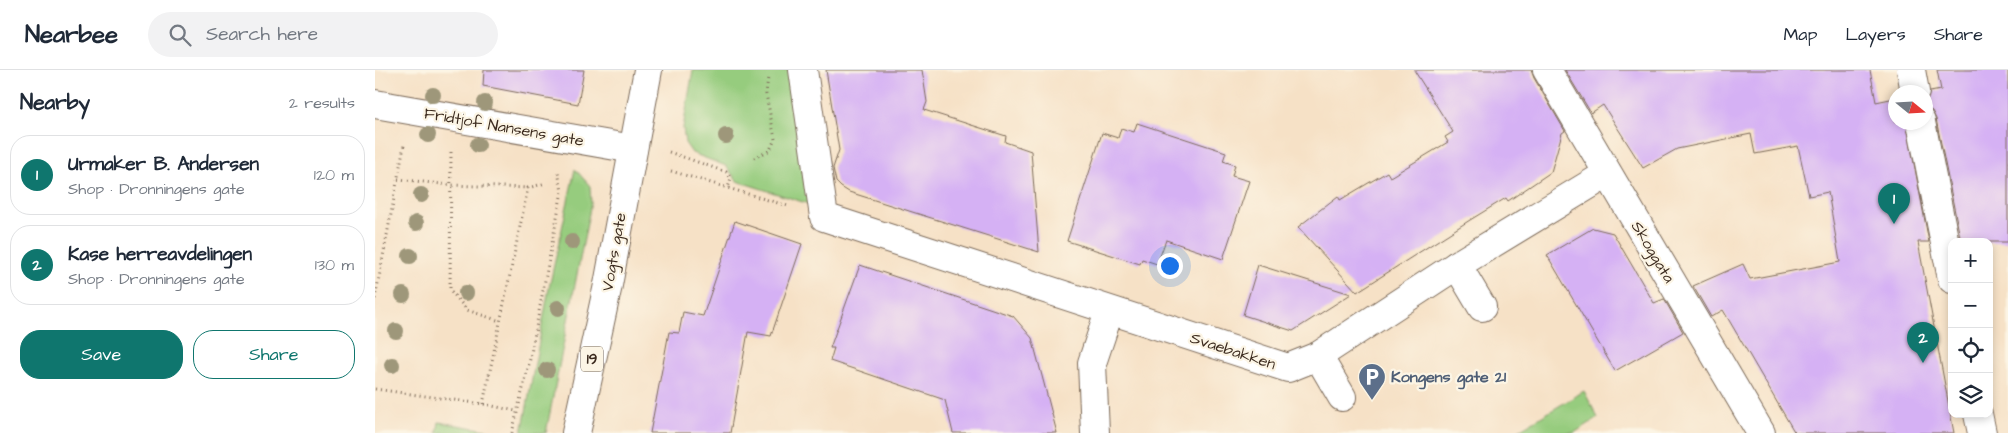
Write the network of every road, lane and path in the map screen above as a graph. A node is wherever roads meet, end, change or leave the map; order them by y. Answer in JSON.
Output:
{"nodes":[{"id":1,"x":648,"y":70,"type":"edge"},
{"id":2,"x":771,"y":70,"type":"edge"},
{"id":3,"x":803,"y":70,"type":"edge"},
{"id":4,"x":1547,"y":70,"type":"edge"},
{"id":5,"x":1911,"y":70,"type":"edge"},
{"id":6,"x":1914,"y":85,"type":"edge"},
{"id":7,"x":375,"y":104,"type":"edge"},
{"id":8,"x":1923,"y":130,"type":"edge"},
{"id":9,"x":405,"y":142,"type":"dead end"},
{"id":10,"x":451,"y":149,"type":"dead end"},
{"id":11,"x":633,"y":149,"type":"junction"},
{"id":12,"x":669,"y":152,"type":"dead end"},
{"id":13,"x":754,"y":158,"type":"dead end"},
{"id":14,"x":671,"y":171,"type":"dead end"},
{"id":15,"x":1607,"y":174,"type":"junction"},
{"id":16,"x":398,"y":179,"type":"junction"},
{"id":17,"x":546,"y":182,"type":"dead end"},
{"id":18,"x":450,"y":185,"type":"junction"},
{"id":19,"x":527,"y":188,"type":"junction"},
{"id":20,"x":728,"y":188,"type":"junction"},
{"id":21,"x":562,"y":191,"type":"dead end"},
{"id":22,"x":824,"y":217,"type":"junction"},
{"id":23,"x":1948,"y":259,"type":"edge"},
{"id":24,"x":1457,"y":265,"type":"junction"},
{"id":25,"x":375,"y":299,"type":"edge"},
{"id":26,"x":1482,"y":307,"type":"dead end"},
{"id":27,"x":1109,"y":312,"type":"junction"},
{"id":28,"x":499,"y":321,"type":"junction"},
{"id":29,"x":1318,"y":356,"type":"junction"},
{"id":30,"x":375,"y":389,"type":"edge"},
{"id":31,"x":1342,"y":397,"type":"dead end"},
{"id":32,"x":483,"y":404,"type":"junction"},
{"id":33,"x":516,"y":410,"type":"junction"},
{"id":34,"x":1979,"y":418,"type":"edge"},
{"id":35,"x":512,"y":433,"type":"edge"},
{"id":36,"x":576,"y":433,"type":"edge"},
{"id":37,"x":1095,"y":433,"type":"edge"},
{"id":38,"x":1761,"y":433,"type":"edge"},
{"id":39,"x":1982,"y":433,"type":"edge"}],
"edges":[{"from":1,"to":11,"type":"main road","name":"Vogts gate","number":"19"},
{"from":2,"to":13,"type":"path"},
{"from":3,"to":22,"type":"main road"},
{"from":4,"to":15,"type":"main road","name":"Skoggata"},
{"from":5,"to":6,"type":"main road"},
{"from":7,"to":11,"type":"main road","name":"Fridtjof Nansens gate"},
{"from":8,"to":23,"type":"main road"},
{"from":9,"to":16,"type":"path"},
{"from":10,"to":18,"type":"path"},
{"from":11,"to":36,"type":"main road","name":"Vogts gate","number":"19"},
{"from":12,"to":20,"type":"path"},
{"from":14,"to":20,"type":"path"},
{"from":15,"to":24,"type":"main road","name":"Svaebakken"},
{"from":15,"to":38,"type":"main road","name":"Skoggata"},
{"from":16,"to":18,"type":"path"},
{"from":16,"to":25,"type":"path"},
{"from":17,"to":19,"type":"path"},
{"from":18,"to":19,"type":"path"},
{"from":18,"to":28,"type":"path"},
{"from":19,"to":28,"type":"path"},
{"from":20,"to":22,"type":"path"},
{"from":21,"to":33,"type":"path"},
{"from":22,"to":27,"type":"main road","name":"Svaebakken"},
{"from":24,"to":26,"type":"main road"},
{"from":24,"to":29,"type":"main road","name":"Svaebakken"},
{"from":27,"to":29,"type":"main road","name":"Svaebakken"},
{"from":27,"to":37,"type":"main road"},
{"from":28,"to":32,"type":"path"},
{"from":29,"to":31,"type":"main road"},
{"from":30,"to":32,"type":"path"},
{"from":32,"to":33,"type":"path"},
{"from":33,"to":35,"type":"path"},
{"from":34,"to":39,"type":"main road"}]}
